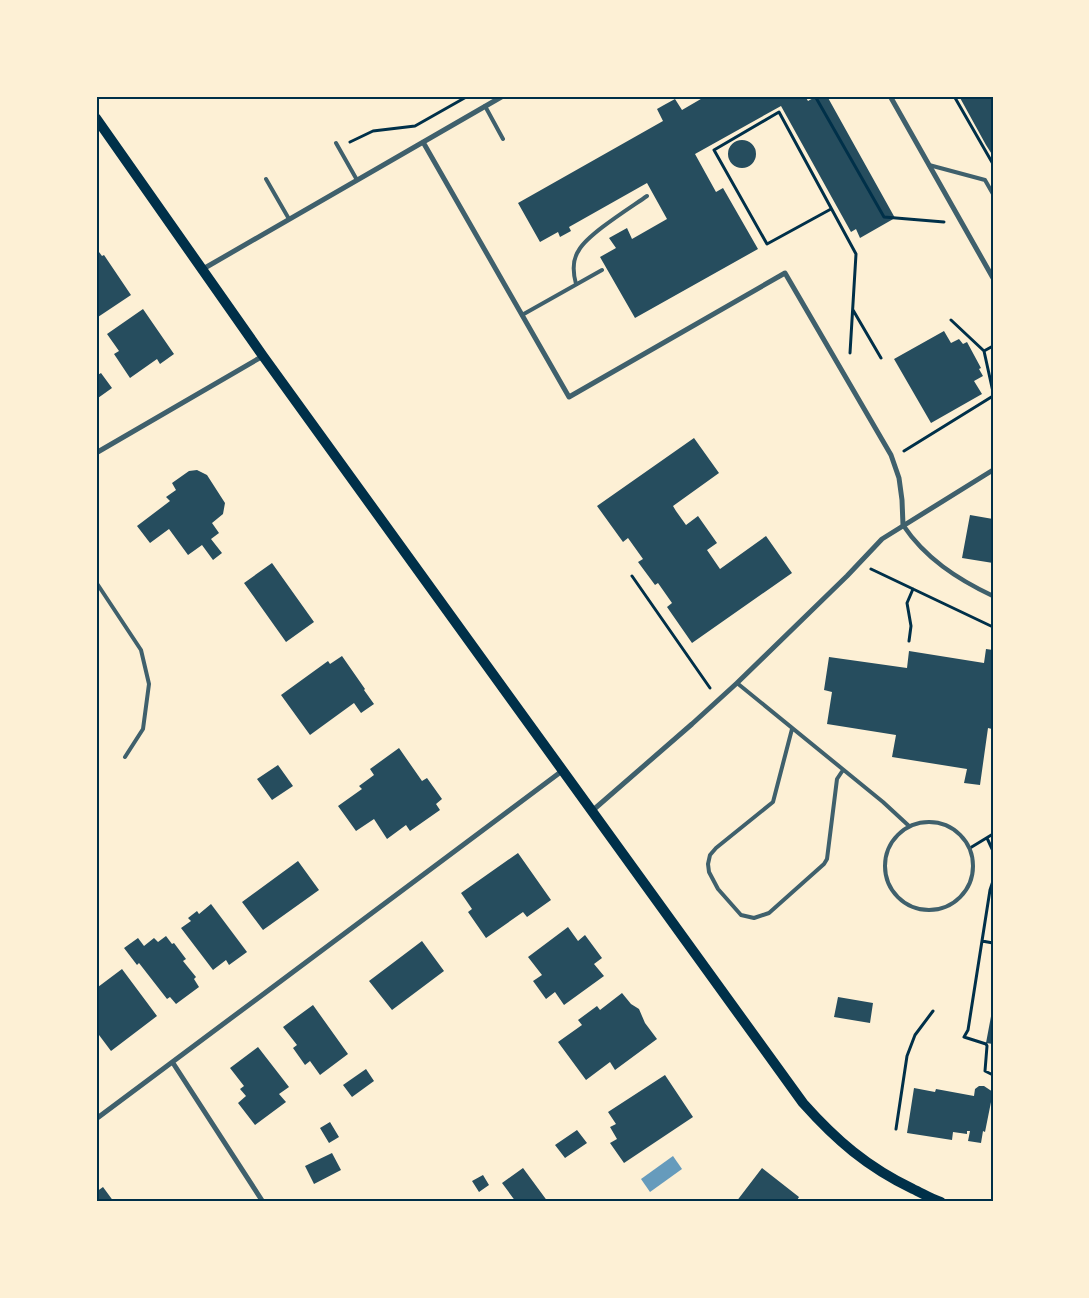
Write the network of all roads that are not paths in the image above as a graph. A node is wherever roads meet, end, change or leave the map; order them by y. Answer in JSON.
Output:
{"nodes":[{"id":1,"x":503,"y":96,"type":"edge"},
{"id":2,"x":890,"y":96,"type":"edge"},
{"id":3,"x":485,"y":106,"type":"junction"},
{"id":4,"x":96,"y":118,"type":"edge"},
{"id":5,"x":503,"y":139,"type":"dead end"},
{"id":6,"x":423,"y":142,"type":"junction"},
{"id":7,"x":336,"y":143,"type":"dead end"},
{"id":8,"x":929,"y":165,"type":"junction"},
{"id":9,"x":266,"y":179,"type":"dead end"},
{"id":10,"x":357,"y":180,"type":"junction"},
{"id":11,"x":993,"y":194,"type":"edge"},
{"id":12,"x":647,"y":196,"type":"dead end"},
{"id":13,"x":289,"y":219,"type":"junction"},
{"id":14,"x":203,"y":269,"type":"junction"},
{"id":15,"x":602,"y":270,"type":"dead end"},
{"id":16,"x":993,"y":278,"type":"edge"},
{"id":17,"x":576,"y":284,"type":"junction"},
{"id":18,"x":522,"y":315,"type":"junction"},
{"id":19,"x":263,"y":356,"type":"junction"},
{"id":20,"x":96,"y":453,"type":"edge"},
{"id":21,"x":993,"y":470,"type":"edge"},
{"id":22,"x":903,"y":524,"type":"junction"},
{"id":23,"x":96,"y":582,"type":"edge"},
{"id":24,"x":993,"y":596,"type":"edge"},
{"id":25,"x":737,"y":683,"type":"junction"},
{"id":26,"x":792,"y":729,"type":"junction"},
{"id":27,"x":125,"y":757,"type":"dead end"},
{"id":28,"x":843,"y":770,"type":"junction"},
{"id":29,"x":562,"y":771,"type":"junction"},
{"id":30,"x":591,"y":811,"type":"junction"},
{"id":31,"x":909,"y":826,"type":"junction"},
{"id":32,"x":173,"y":1063,"type":"junction"},
{"id":33,"x":96,"y":1120,"type":"edge"},
{"id":34,"x":263,"y":1202,"type":"edge"},
{"id":35,"x":941,"y":1202,"type":"edge"}],
"edges":[{"from":1,"to":3,"type":"street"},
{"from":2,"to":8,"type":"street"},
{"from":3,"to":5,"type":"lane"},
{"from":3,"to":6,"type":"street"},
{"from":4,"to":14,"type":"main road"},
{"from":6,"to":10,"type":"street"},
{"from":6,"to":18,"type":"street"},
{"from":7,"to":10,"type":"lane"},
{"from":8,"to":11,"type":"lane"},
{"from":8,"to":16,"type":"street"},
{"from":9,"to":13,"type":"lane"},
{"from":10,"to":13,"type":"street"},
{"from":12,"to":17,"type":"lane"},
{"from":13,"to":14,"type":"street"},
{"from":14,"to":19,"type":"main road"},
{"from":15,"to":17,"type":"lane"},
{"from":17,"to":18,"type":"lane"},
{"from":18,"to":22,"type":"street"},
{"from":19,"to":20,"type":"street"},
{"from":19,"to":29,"type":"main road"},
{"from":21,"to":22,"type":"street"},
{"from":22,"to":24,"type":"street"},
{"from":22,"to":25,"type":"street"},
{"from":23,"to":27,"type":"lane"},
{"from":25,"to":26,"type":"lane"},
{"from":25,"to":30,"type":"street"},
{"from":26,"to":28,"type":"lane"},
{"from":26,"to":28,"type":"lane"},
{"from":28,"to":31,"type":"lane"},
{"from":29,"to":30,"type":"main road"},
{"from":29,"to":32,"type":"street"},
{"from":30,"to":35,"type":"main road"},
{"from":31,"to":31,"type":"lane"},
{"from":32,"to":33,"type":"street"},
{"from":32,"to":34,"type":"street"}]}
